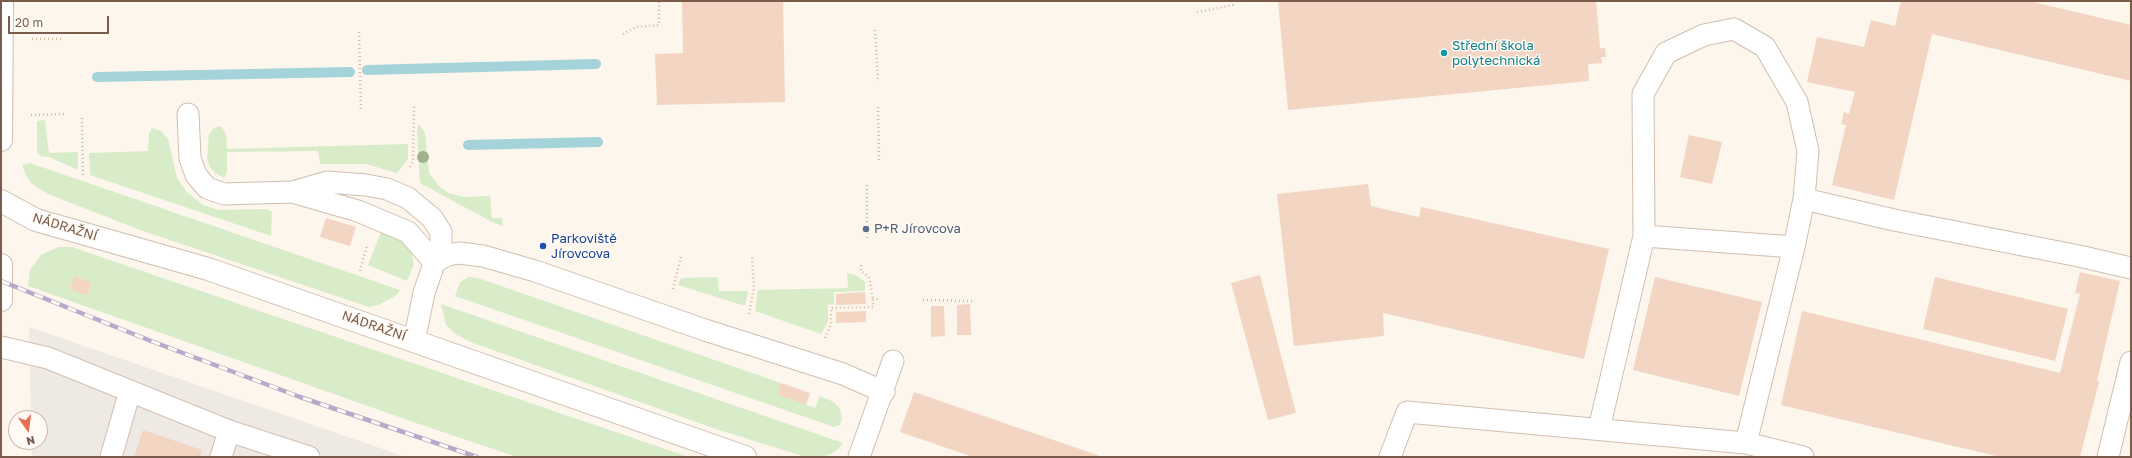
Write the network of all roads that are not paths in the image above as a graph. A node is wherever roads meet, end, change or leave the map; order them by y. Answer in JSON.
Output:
{"nodes":[{"id":1,"x":2,"y":1,"type":"edge"},
{"id":2,"x":188,"y":114,"type":"dead end"},
{"id":3,"x":1,"y":140,"type":"edge"},
{"id":4,"x":292,"y":192,"type":"junction"},
{"id":5,"x":1804,"y":199,"type":"junction"},
{"id":6,"x":1,"y":201,"type":"edge"},
{"id":7,"x":1644,"y":236,"type":"junction"},
{"id":8,"x":1794,"y":247,"type":"junction"},
{"id":9,"x":434,"y":262,"type":"junction"},
{"id":10,"x":1,"y":265,"type":"edge"},
{"id":11,"x":2131,"y":268,"type":"edge"},
{"id":12,"x":1,"y":300,"type":"edge"},
{"id":13,"x":414,"y":341,"type":"junction"},
{"id":14,"x":1,"y":347,"type":"edge"},
{"id":15,"x":893,"y":361,"type":"dead end"},
{"id":16,"x":2131,"y":362,"type":"edge"},
{"id":17,"x":130,"y":391,"type":"junction"},
{"id":18,"x":884,"y":392,"type":"junction"},
{"id":19,"x":1599,"y":429,"type":"junction"},
{"id":20,"x":229,"y":431,"type":"junction"},
{"id":21,"x":1740,"y":450,"type":"edge"},
{"id":22,"x":111,"y":457,"type":"edge"},
{"id":23,"x":221,"y":457,"type":"edge"},
{"id":24,"x":309,"y":457,"type":"edge"},
{"id":25,"x":745,"y":457,"type":"edge"},
{"id":26,"x":859,"y":457,"type":"edge"},
{"id":27,"x":1390,"y":457,"type":"edge"},
{"id":28,"x":1803,"y":457,"type":"edge"},
{"id":29,"x":2108,"y":457,"type":"edge"}],
"edges":[{"from":1,"to":3,"type":"street"},
{"from":2,"to":4,"type":"lane"},
{"from":4,"to":9,"type":"lane"},
{"from":4,"to":9,"type":"lane"},
{"from":5,"to":7,"type":"lane"},
{"from":5,"to":8,"type":"lane"},
{"from":5,"to":11,"type":"lane"},
{"from":6,"to":13,"type":"street","name":"NÁDRAŽNÍ"},
{"from":7,"to":8,"type":"lane"},
{"from":7,"to":19,"type":"lane"},
{"from":8,"to":21,"type":"lane"},
{"from":9,"to":13,"type":"lane"},
{"from":9,"to":18,"type":"lane"},
{"from":10,"to":12,"type":"street"},
{"from":13,"to":25,"type":"street","name":"NÁDRAŽNÍ"},
{"from":14,"to":17,"type":"lane"},
{"from":15,"to":18,"type":"lane"},
{"from":16,"to":29,"type":"lane"},
{"from":17,"to":20,"type":"lane"},
{"from":17,"to":22,"type":"lane"},
{"from":18,"to":26,"type":"lane"},
{"from":19,"to":21,"type":"lane"},
{"from":19,"to":27,"type":"lane"},
{"from":20,"to":23,"type":"lane"},
{"from":20,"to":24,"type":"lane"},
{"from":21,"to":28,"type":"lane"}]}
